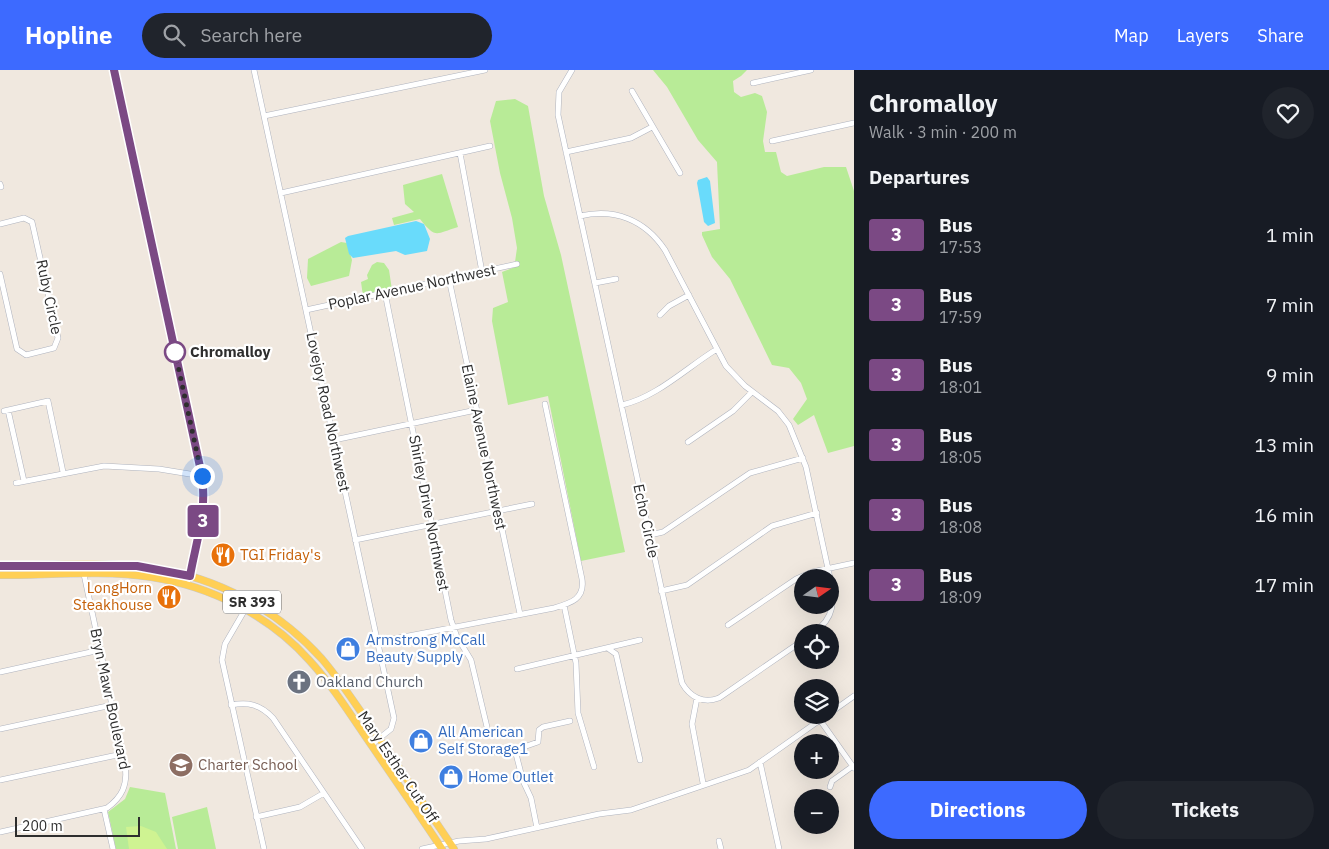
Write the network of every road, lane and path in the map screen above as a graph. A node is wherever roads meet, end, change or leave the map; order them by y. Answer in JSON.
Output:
{"nodes":[{"id":1,"x":114,"y":70,"type":"edge"},
{"id":2,"x":254,"y":70,"type":"edge"},
{"id":3,"x":456,"y":70,"type":"edge"},
{"id":4,"x":485,"y":70,"type":"edge"},
{"id":5,"x":572,"y":70,"type":"edge"},
{"id":6,"x":811,"y":70,"type":"edge"},
{"id":7,"x":800,"y":71,"type":"edge"},
{"id":8,"x":457,"y":76,"type":"junction"},
{"id":9,"x":753,"y":83,"type":"dead end"},
{"id":10,"x":632,"y":91,"type":"dead end"},
{"id":11,"x":264,"y":116,"type":"junction"},
{"id":12,"x":854,"y":123,"type":"edge"},
{"id":13,"x":652,"y":128,"type":"junction"},
{"id":14,"x":772,"y":141,"type":"dead end"},
{"id":15,"x":490,"y":146,"type":"dead end"},
{"id":16,"x":460,"y":152,"type":"junction"},
{"id":17,"x":566,"y":152,"type":"junction"},
{"id":18,"x":680,"y":173,"type":"dead end"},
{"id":19,"x":281,"y":193,"type":"junction"},
{"id":20,"x":580,"y":216,"type":"junction"},
{"id":21,"x":0,"y":224,"type":"edge"},
{"id":22,"x":517,"y":264,"type":"dead end"},
{"id":23,"x":482,"y":272,"type":"junction"},
{"id":24,"x":0,"y":274,"type":"edge"},
{"id":25,"x":449,"y":279,"type":"junction"},
{"id":26,"x":616,"y":279,"type":"dead end"},
{"id":27,"x":595,"y":283,"type":"junction"},
{"id":28,"x":385,"y":294,"type":"junction"},
{"id":29,"x":689,"y":295,"type":"junction"},
{"id":30,"x":306,"y":310,"type":"junction"},
{"id":31,"x":660,"y":315,"type":"dead end"},
{"id":32,"x":717,"y":349,"type":"junction"},
{"id":33,"x":752,"y":392,"type":"junction"},
{"id":34,"x":544,"y":404,"type":"dead end"},
{"id":35,"x":622,"y":406,"type":"junction"},
{"id":36,"x":476,"y":410,"type":"junction"},
{"id":37,"x":411,"y":423,"type":"junction"},
{"id":38,"x":334,"y":440,"type":"junction"},
{"id":39,"x":688,"y":442,"type":"dead end"},
{"id":40,"x":803,"y":458,"type":"junction"},
{"id":41,"x":64,"y":472,"type":"junction"},
{"id":42,"x":202,"y":476,"type":"junction"},
{"id":43,"x":24,"y":481,"type":"junction"},
{"id":44,"x":16,"y":483,"type":"dead end"},
{"id":45,"x":532,"y":504,"type":"dead end"},
{"id":46,"x":497,"y":512,"type":"junction"},
{"id":47,"x":817,"y":513,"type":"junction"},
{"id":48,"x":432,"y":525,"type":"junction"},
{"id":49,"x":650,"y":535,"type":"junction"},
{"id":50,"x":356,"y":540,"type":"junction"},
{"id":51,"x":854,"y":563,"type":"edge"},
{"id":52,"x":82,"y":565,"type":"junction"},
{"id":53,"x":0,"y":566,"type":"edge"},
{"id":54,"x":828,"y":569,"type":"joint"},
{"id":55,"x":84,"y":575,"type":"junction"},
{"id":56,"x":0,"y":576,"type":"edge"},
{"id":57,"x":190,"y":576,"type":"junction"},
{"id":58,"x":794,"y":580,"type":"edge"},
{"id":59,"x":187,"y":586,"type":"junction"},
{"id":60,"x":661,"y":591,"type":"junction"},
{"id":61,"x":250,"y":601,"type":"junction"},
{"id":62,"x":564,"y":605,"type":"junction"},
{"id":63,"x":245,"y":610,"type":"junction"},
{"id":64,"x":520,"y":614,"type":"junction"},
{"id":65,"x":728,"y":625,"type":"dead end"},
{"id":66,"x":453,"y":627,"type":"junction"},
{"id":67,"x":640,"y":640,"type":"dead end"},
{"id":68,"x":377,"y":642,"type":"junction"},
{"id":69,"x":794,"y":647,"type":"edge"},
{"id":70,"x":312,"y":648,"type":"junction"},
{"id":71,"x":609,"y":648,"type":"junction"},
{"id":72,"x":100,"y":650,"type":"junction"},
{"id":73,"x":305,"y":655,"type":"junction"},
{"id":74,"x":575,"y":655,"type":"junction"},
{"id":75,"x":516,"y":670,"type":"dead end"},
{"id":76,"x":0,"y":672,"type":"edge"},
{"id":77,"x":854,"y":696,"type":"edge"},
{"id":78,"x":697,"y":698,"type":"junction"},
{"id":79,"x":112,"y":705,"type":"junction"},
{"id":80,"x":231,"y":705,"type":"junction"},
{"id":81,"x":839,"y":707,"type":"edge"},
{"id":82,"x":570,"y":721,"type":"dead end"},
{"id":83,"x":814,"y":724,"type":"edge"},
{"id":84,"x":823,"y":724,"type":"edge"},
{"id":85,"x":487,"y":727,"type":"dead end"},
{"id":86,"x":0,"y":729,"type":"edge"},
{"id":87,"x":380,"y":739,"type":"junction"},
{"id":88,"x":371,"y":746,"type":"junction"},
{"id":89,"x":515,"y":750,"type":"junction"},
{"id":90,"x":496,"y":752,"type":"dead end"},
{"id":91,"x":122,"y":754,"type":"junction"},
{"id":92,"x":640,"y":760,"type":"dead end"},
{"id":93,"x":760,"y":762,"type":"junction"},
{"id":94,"x":594,"y":767,"type":"dead end"},
{"id":95,"x":853,"y":767,"type":"edge"},
{"id":96,"x":0,"y":780,"type":"edge"},
{"id":97,"x":703,"y":784,"type":"junction"},
{"id":98,"x":830,"y":787,"type":"dead end"},
{"id":99,"x":324,"y":793,"type":"junction"},
{"id":100,"x":104,"y":809,"type":"junction"},
{"id":101,"x":256,"y":817,"type":"junction"},
{"id":102,"x":537,"y":828,"type":"junction"},
{"id":103,"x":0,"y":832,"type":"edge"},
{"id":104,"x":719,"y":841,"type":"dead end"},
{"id":105,"x":452,"y":846,"type":"edge"},
{"id":106,"x":441,"y":847,"type":"edge"},
{"id":107,"x":113,"y":849,"type":"edge"},
{"id":108,"x":264,"y":849,"type":"edge"},
{"id":109,"x":362,"y":849,"type":"edge"},
{"id":110,"x":422,"y":849,"type":"edge"},
{"id":111,"x":720,"y":849,"type":"edge"},
{"id":112,"x":779,"y":849,"type":"edge"}],
"edges":[{"from":1,"to":42,"type":"street"},
{"from":2,"to":11,"type":"street","name":"Lovejoy Road Northwest"},
{"from":3,"to":8,"type":"street"},
{"from":4,"to":8,"type":"street"},
{"from":5,"to":17,"type":"street","name":"Echo Circle"},
{"from":6,"to":7,"type":"street"},
{"from":7,"to":9,"type":"street"},
{"from":8,"to":11,"type":"street"},
{"from":10,"to":13,"type":"street"},
{"from":11,"to":19,"type":"street","name":"Lovejoy Road Northwest"},
{"from":12,"to":14,"type":"street"},
{"from":13,"to":17,"type":"street"},
{"from":13,"to":18,"type":"street"},
{"from":15,"to":16,"type":"street"},
{"from":16,"to":19,"type":"street"},
{"from":16,"to":23,"type":"street"},
{"from":17,"to":20,"type":"street","name":"Echo Circle"},
{"from":19,"to":30,"type":"street","name":"Lovejoy Road Northwest"},
{"from":20,"to":27,"type":"street","name":"Echo Circle"},
{"from":20,"to":29,"type":"street"},
{"from":21,"to":24,"type":"street","name":"Ruby Circle"},
{"from":22,"to":23,"type":"street","name":"Poplar Avenue Northwest"},
{"from":23,"to":25,"type":"street","name":"Poplar Avenue Northwest"},
{"from":25,"to":28,"type":"street","name":"Poplar Avenue Northwest"},
{"from":25,"to":36,"type":"street","name":"Elaine Avenue Northwest"},
{"from":26,"to":27,"type":"street"},
{"from":27,"to":35,"type":"street","name":"Echo Circle"},
{"from":28,"to":30,"type":"street","name":"Poplar Avenue Northwest"},
{"from":28,"to":37,"type":"street","name":"Shirley Drive Northwest"},
{"from":29,"to":31,"type":"street"},
{"from":29,"to":32,"type":"street"},
{"from":30,"to":38,"type":"street","name":"Lovejoy Road Northwest"},
{"from":32,"to":33,"type":"street"},
{"from":32,"to":35,"type":"street"},
{"from":33,"to":39,"type":"street"},
{"from":33,"to":40,"type":"street"},
{"from":34,"to":62,"type":"street"},
{"from":35,"to":49,"type":"street","name":"Echo Circle"},
{"from":36,"to":37,"type":"street"},
{"from":36,"to":46,"type":"street","name":"Elaine Avenue Northwest"},
{"from":37,"to":38,"type":"street"},
{"from":37,"to":48,"type":"street","name":"Shirley Drive Northwest"},
{"from":38,"to":50,"type":"street","name":"Lovejoy Road Northwest"},
{"from":40,"to":47,"type":"street"},
{"from":40,"to":49,"type":"street"},
{"from":41,"to":42,"type":"street"},
{"from":41,"to":43,"type":"street"},
{"from":41,"to":43,"type":"street"},
{"from":42,"to":57,"type":"street"},
{"from":43,"to":44,"type":"street"},
{"from":45,"to":46,"type":"street"},
{"from":46,"to":48,"type":"street"},
{"from":46,"to":64,"type":"street","name":"Elaine Avenue Northwest"},
{"from":47,"to":54,"type":"street"},
{"from":47,"to":60,"type":"street"},
{"from":48,"to":50,"type":"street"},
{"from":48,"to":66,"type":"street","name":"Shirley Drive Northwest"},
{"from":49,"to":60,"type":"street","name":"Echo Circle"},
{"from":50,"to":68,"type":"street","name":"Lovejoy Road Northwest"},
{"from":51,"to":54,"type":"street"},
{"from":52,"to":53,"type":"main road","number":"SR 393"},
{"from":52,"to":55,"type":"street","name":"Bryn Mawr Boulevard"},
{"from":52,"to":57,"type":"main road","name":"Mary Esther Cut Off","number":"SR 393"},
{"from":55,"to":56,"type":"main road","number":"SR 393"},
{"from":55,"to":59,"type":"main road","name":"Mary Esther Cut Off","number":"SR 393"},
{"from":55,"to":72,"type":"street","name":"Bryn Mawr Boulevard"},
{"from":57,"to":59,"type":"street"},
{"from":57,"to":61,"type":"main road","name":"Mary Esther Cut Off","number":"SR 393"},
{"from":58,"to":65,"type":"street"},
{"from":59,"to":63,"type":"main road","name":"Mary Esther Cut Off","number":"SR 393"},
{"from":60,"to":78,"type":"street","name":"Echo Circle"},
{"from":61,"to":63,"type":"street"},
{"from":61,"to":70,"type":"main road","name":"Mary Esther Cut Off","number":"SR 393"},
{"from":62,"to":64,"type":"street"},
{"from":62,"to":74,"type":"street"},
{"from":63,"to":73,"type":"main road","name":"Mary Esther Cut Off","number":"SR 393"},
{"from":63,"to":80,"type":"street"},
{"from":64,"to":66,"type":"street"},
{"from":66,"to":68,"type":"street"},
{"from":66,"to":85,"type":"street","name":"Shirley Drive Northwest"},
{"from":67,"to":71,"type":"street"},
{"from":68,"to":87,"type":"street","name":"Lovejoy Road Northwest"},
{"from":69,"to":78,"type":"street"},
{"from":70,"to":73,"type":"main road"},
{"from":70,"to":87,"type":"main road","name":"Mary Esther Cut Off","number":"SR 393"},
{"from":71,"to":74,"type":"street"},
{"from":71,"to":92,"type":"street"},
{"from":72,"to":76,"type":"street"},
{"from":72,"to":79,"type":"street","name":"Bryn Mawr Boulevard"},
{"from":73,"to":88,"type":"main road","name":"Mary Esther Cut Off","number":"SR 393"},
{"from":74,"to":75,"type":"street"},
{"from":74,"to":94,"type":"street"},
{"from":77,"to":81,"type":"street"},
{"from":78,"to":97,"type":"street"},
{"from":79,"to":86,"type":"street"},
{"from":79,"to":91,"type":"street","name":"Bryn Mawr Boulevard"},
{"from":80,"to":99,"type":"street"},
{"from":80,"to":101,"type":"street"},
{"from":82,"to":89,"type":"street"},
{"from":83,"to":93,"type":"street"},
{"from":84,"to":95,"type":"street"},
{"from":87,"to":88,"type":"street","name":"Lovejoy Road Northwest"},
{"from":87,"to":105,"type":"main road","name":"Mary Esther Cut Off","number":"SR 393"},
{"from":88,"to":106,"type":"main road","name":"Mary Esther Cut Off","number":"SR 393"},
{"from":89,"to":90,"type":"street"},
{"from":89,"to":102,"type":"street"},
{"from":91,"to":96,"type":"street"},
{"from":91,"to":100,"type":"street","name":"Bryn Mawr Boulevard"},
{"from":93,"to":97,"type":"street"},
{"from":93,"to":112,"type":"street"},
{"from":95,"to":98,"type":"street"},
{"from":97,"to":102,"type":"street"},
{"from":99,"to":101,"type":"street"},
{"from":99,"to":109,"type":"street"},
{"from":100,"to":103,"type":"street"},
{"from":100,"to":107,"type":"street"},
{"from":101,"to":108,"type":"street"},
{"from":102,"to":105,"type":"street"},
{"from":104,"to":111,"type":"street"},
{"from":105,"to":106,"type":"street"},
{"from":106,"to":110,"type":"street"}]}
